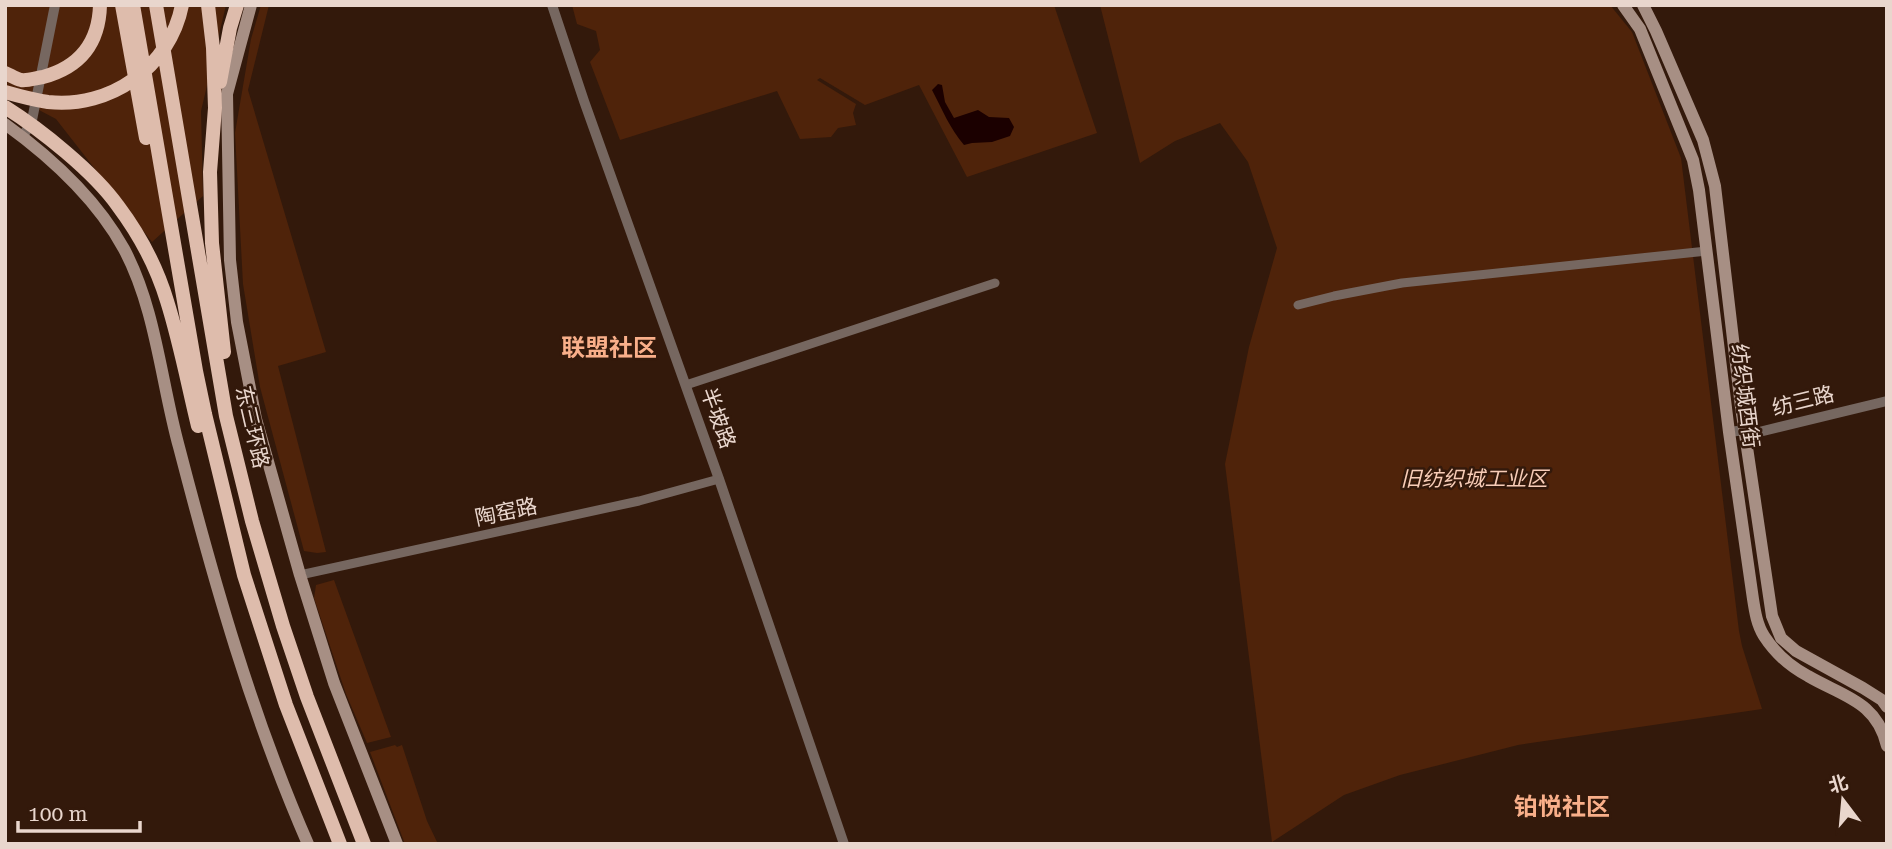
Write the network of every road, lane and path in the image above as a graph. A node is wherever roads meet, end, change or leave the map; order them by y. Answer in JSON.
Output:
{"nodes":[{"id":1,"x":55,"y":5,"type":"edge"},
{"id":2,"x":100,"y":5,"type":"edge"},
{"id":3,"x":122,"y":5,"type":"edge"},
{"id":4,"x":133,"y":5,"type":"edge"},
{"id":5,"x":156,"y":5,"type":"edge"},
{"id":6,"x":182,"y":5,"type":"edge"},
{"id":7,"x":208,"y":5,"type":"edge"},
{"id":8,"x":237,"y":5,"type":"edge"},
{"id":9,"x":251,"y":5,"type":"edge"},
{"id":10,"x":552,"y":5,"type":"edge"},
{"id":11,"x":1623,"y":5,"type":"edge"},
{"id":12,"x":1643,"y":5,"type":"edge"},
{"id":13,"x":5,"y":73,"type":"edge"},
{"id":14,"x":5,"y":92,"type":"edge"},
{"id":15,"x":5,"y":107,"type":"edge"},
{"id":16,"x":215,"y":108,"type":"junction"},
{"id":17,"x":5,"y":124,"type":"edge"},
{"id":18,"x":22,"y":136,"type":"junction"},
{"id":19,"x":174,"y":247,"type":"junction"},
{"id":20,"x":1707,"y":251,"type":"junction"},
{"id":21,"x":995,"y":283,"type":"dead end"},
{"id":22,"x":1298,"y":305,"type":"dead end"},
{"id":23,"x":686,"y":385,"type":"junction"},
{"id":24,"x":1887,"y":401,"type":"edge"},
{"id":25,"x":226,"y":416,"type":"junction"},
{"id":26,"x":1745,"y":430,"type":"junction"},
{"id":27,"x":1729,"y":432,"type":"junction"},
{"id":28,"x":719,"y":479,"type":"junction"},
{"id":29,"x":244,"y":575,"type":"junction"},
{"id":30,"x":300,"y":575,"type":"junction"},
{"id":31,"x":1887,"y":707,"type":"edge"},
{"id":32,"x":1887,"y":746,"type":"edge"},
{"id":33,"x":308,"y":844,"type":"edge"},
{"id":34,"x":340,"y":844,"type":"edge"},
{"id":35,"x":364,"y":844,"type":"edge"},
{"id":36,"x":397,"y":844,"type":"edge"},
{"id":37,"x":844,"y":844,"type":"edge"}],
"edges":[{"from":1,"to":18,"type":"street"},
{"from":2,"to":13,"type":"highway"},
{"from":3,"to":19,"type":"highway"},
{"from":4,"to":19,"type":"highway","name":"东三环路"},
{"from":5,"to":25,"type":"highway","name":"东三环路"},
{"from":6,"to":14,"type":"highway"},
{"from":7,"to":16,"type":"highway"},
{"from":8,"to":16,"type":"highway"},
{"from":9,"to":30,"type":"main road"},
{"from":10,"to":23,"type":"street","name":"半坡路"},
{"from":11,"to":20,"type":"main road","name":"纺织城西街"},
{"from":12,"to":26,"type":"main road","name":"纺织城西街"},
{"from":15,"to":29,"type":"highway"},
{"from":16,"to":25,"type":"highway"},
{"from":17,"to":18,"type":"main road"},
{"from":18,"to":33,"type":"main road"},
{"from":19,"to":29,"type":"highway","name":"东三环路"},
{"from":20,"to":22,"type":"street"},
{"from":20,"to":27,"type":"main road","name":"纺织城西街"},
{"from":21,"to":23,"type":"street"},
{"from":23,"to":28,"type":"street","name":"半坡路"},
{"from":24,"to":26,"type":"street","name":"纺三路"},
{"from":25,"to":35,"type":"highway","name":"东三环路"},
{"from":26,"to":27,"type":"street","name":"纺三路"},
{"from":26,"to":31,"type":"main road","name":"纺织城西街"},
{"from":27,"to":32,"type":"main road","name":"纺织城西街"},
{"from":28,"to":30,"type":"street","name":"陶窑路"},
{"from":28,"to":37,"type":"street","name":"半坡路"},
{"from":29,"to":34,"type":"highway","name":"东三环路"},
{"from":30,"to":36,"type":"main road"}]}
